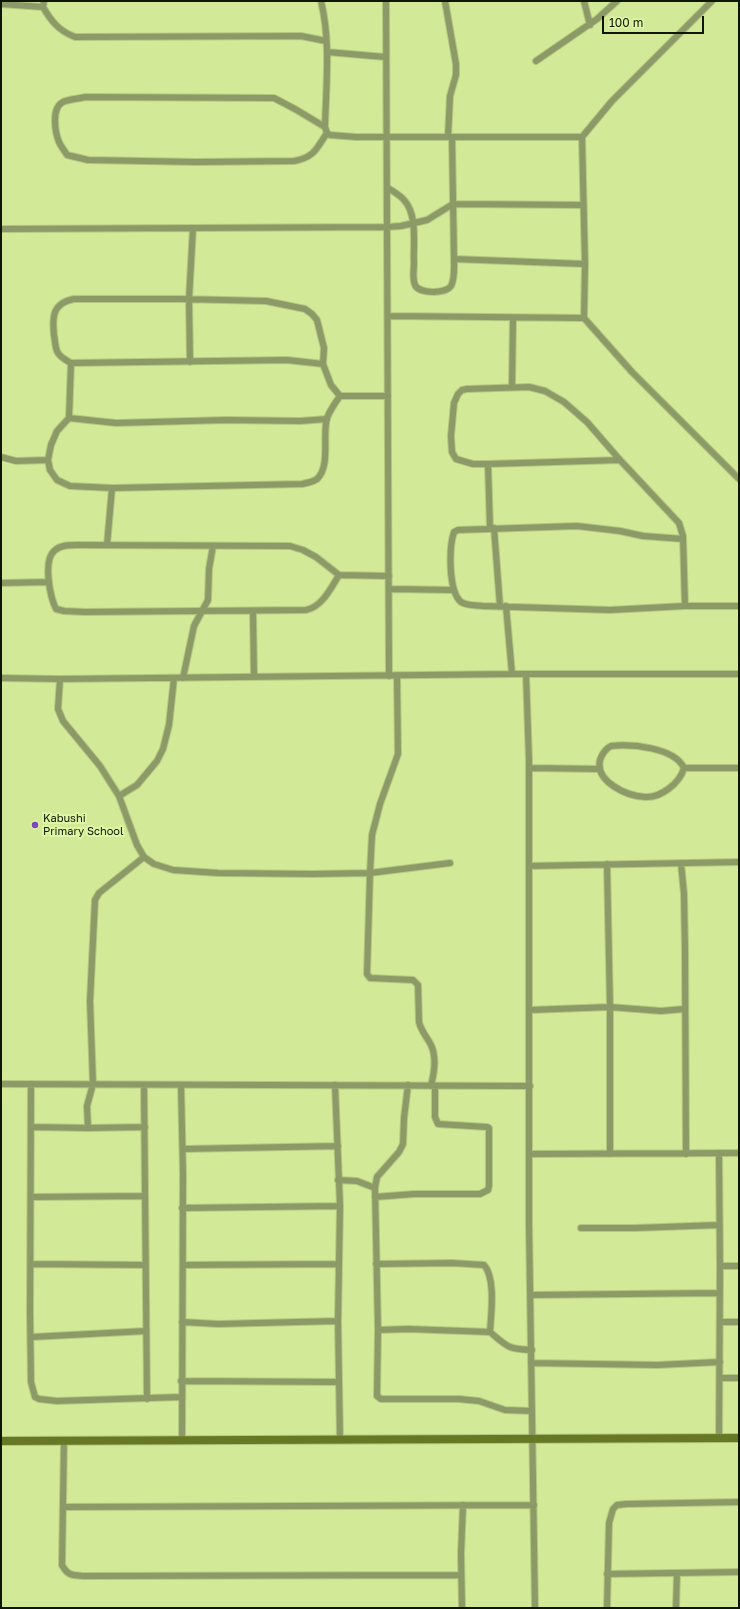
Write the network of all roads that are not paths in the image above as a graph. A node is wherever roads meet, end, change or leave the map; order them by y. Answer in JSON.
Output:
{"nodes":[{"id":1,"x":321,"y":1,"type":"edge"},
{"id":2,"x":386,"y":1,"type":"edge"},
{"id":3,"x":445,"y":1,"type":"edge"},
{"id":4,"x":584,"y":1,"type":"edge"},
{"id":5,"x":617,"y":1,"type":"edge"},
{"id":6,"x":712,"y":1,"type":"edge"},
{"id":7,"x":1,"y":4,"type":"edge"},
{"id":8,"x":44,"y":4,"type":"edge"},
{"id":9,"x":590,"y":25,"type":"junction"},
{"id":10,"x":326,"y":41,"type":"junction"},
{"id":11,"x":327,"y":52,"type":"junction"},
{"id":12,"x":386,"y":57,"type":"junction"},
{"id":13,"x":536,"y":61,"type":"dead end"},
{"id":14,"x":326,"y":130,"type":"junction"},
{"id":15,"x":387,"y":136,"type":"junction"},
{"id":16,"x":450,"y":136,"type":"junction"},
{"id":17,"x":582,"y":136,"type":"junction"},
{"id":18,"x":387,"y":187,"type":"junction"},
{"id":19,"x":453,"y":204,"type":"junction"},
{"id":20,"x":583,"y":205,"type":"junction"},
{"id":21,"x":413,"y":224,"type":"junction"},
{"id":22,"x":387,"y":227,"type":"junction"},
{"id":23,"x":193,"y":228,"type":"junction"},
{"id":24,"x":1,"y":229,"type":"edge"},
{"id":25,"x":454,"y":259,"type":"junction"},
{"id":26,"x":585,"y":264,"type":"junction"},
{"id":27,"x":190,"y":299,"type":"junction"},
{"id":28,"x":388,"y":316,"type":"junction"},
{"id":29,"x":512,"y":318,"type":"junction"},
{"id":30,"x":584,"y":318,"type":"junction"},
{"id":31,"x":190,"y":362,"type":"junction"},
{"id":32,"x":71,"y":363,"type":"junction"},
{"id":33,"x":323,"y":364,"type":"junction"},
{"id":34,"x":512,"y":387,"type":"junction"},
{"id":35,"x":340,"y":396,"type":"junction"},
{"id":36,"x":388,"y":396,"type":"junction"},
{"id":37,"x":68,"y":418,"type":"junction"},
{"id":38,"x":327,"y":419,"type":"junction"},
{"id":39,"x":1,"y":457,"type":"edge"},
{"id":40,"x":48,"y":460,"type":"junction"},
{"id":41,"x":620,"y":460,"type":"junction"},
{"id":42,"x":488,"y":464,"type":"junction"},
{"id":43,"x":739,"y":479,"type":"edge"},
{"id":44,"x":112,"y":488,"type":"junction"},
{"id":45,"x":492,"y":528,"type":"junction"},
{"id":46,"x":683,"y":539,"type":"junction"},
{"id":47,"x":107,"y":544,"type":"junction"},
{"id":48,"x":213,"y":546,"type":"junction"},
{"id":49,"x":339,"y":575,"type":"junction"},
{"id":50,"x":389,"y":576,"type":"junction"},
{"id":51,"x":49,"y":582,"type":"junction"},
{"id":52,"x":1,"y":583,"type":"edge"},
{"id":53,"x":389,"y":589,"type":"junction"},
{"id":54,"x":453,"y":590,"type":"junction"},
{"id":55,"x":503,"y":606,"type":"junction"},
{"id":56,"x":685,"y":606,"type":"junction"},
{"id":57,"x":739,"y":606,"type":"edge"},
{"id":58,"x":253,"y":611,"type":"junction"},
{"id":59,"x":202,"y":612,"type":"junction"},
{"id":60,"x":512,"y":674,"type":"junction"},
{"id":61,"x":526,"y":674,"type":"junction"},
{"id":62,"x":739,"y":674,"type":"edge"},
{"id":63,"x":389,"y":676,"type":"junction"},
{"id":64,"x":397,"y":676,"type":"junction"},
{"id":65,"x":254,"y":677,"type":"junction"},
{"id":66,"x":1,"y":678,"type":"edge"},
{"id":67,"x":174,"y":678,"type":"junction"},
{"id":68,"x":183,"y":678,"type":"junction"},
{"id":69,"x":60,"y":679,"type":"junction"},
{"id":70,"x":529,"y":768,"type":"junction"},
{"id":71,"x":684,"y":768,"type":"junction"},
{"id":72,"x":739,"y":768,"type":"edge"},
{"id":73,"x":599,"y":769,"type":"junction"},
{"id":74,"x":119,"y":796,"type":"junction"},
{"id":75,"x":144,"y":857,"type":"junction"},
{"id":76,"x":739,"y":862,"type":"edge"},
{"id":77,"x":450,"y":863,"type":"dead end"},
{"id":78,"x":681,"y":863,"type":"junction"},
{"id":79,"x":607,"y":864,"type":"junction"},
{"id":80,"x":529,"y":866,"type":"junction"},
{"id":81,"x":370,"y":873,"type":"junction"},
{"id":82,"x":610,"y":1007,"type":"junction"},
{"id":83,"x":684,"y":1009,"type":"junction"},
{"id":84,"x":530,"y":1010,"type":"junction"},
{"id":85,"x":1,"y":1084,"type":"edge"},
{"id":86,"x":31,"y":1084,"type":"junction"},
{"id":87,"x":93,"y":1084,"type":"junction"},
{"id":88,"x":144,"y":1085,"type":"junction"},
{"id":89,"x":181,"y":1085,"type":"junction"},
{"id":90,"x":335,"y":1085,"type":"junction"},
{"id":91,"x":408,"y":1085,"type":"junction"},
{"id":92,"x":433,"y":1086,"type":"junction"},
{"id":93,"x":530,"y":1086,"type":"junction"},
{"id":94,"x":145,"y":1127,"type":"junction"},
{"id":95,"x":31,"y":1128,"type":"junction"},
{"id":96,"x":88,"y":1128,"type":"junction"},
{"id":97,"x":338,"y":1146,"type":"junction"},
{"id":98,"x":183,"y":1149,"type":"junction"},
{"id":99,"x":719,"y":1153,"type":"junction"},
{"id":100,"x":739,"y":1153,"type":"edge"},
{"id":101,"x":530,"y":1154,"type":"junction"},
{"id":102,"x":610,"y":1154,"type":"junction"},
{"id":103,"x":686,"y":1154,"type":"junction"},
{"id":104,"x":338,"y":1180,"type":"junction"},
{"id":105,"x":375,"y":1188,"type":"junction"},
{"id":106,"x":145,"y":1196,"type":"junction"},
{"id":107,"x":375,"y":1196,"type":"junction"},
{"id":108,"x":32,"y":1197,"type":"junction"},
{"id":109,"x":340,"y":1206,"type":"junction"},
{"id":110,"x":182,"y":1208,"type":"junction"},
{"id":111,"x":719,"y":1225,"type":"junction"},
{"id":112,"x":581,"y":1228,"type":"dead end"},
{"id":113,"x":31,"y":1264,"type":"junction"},
{"id":114,"x":339,"y":1264,"type":"junction"},
{"id":115,"x":376,"y":1264,"type":"junction"},
{"id":116,"x":145,"y":1265,"type":"junction"},
{"id":117,"x":183,"y":1265,"type":"junction"},
{"id":118,"x":720,"y":1266,"type":"junction"},
{"id":119,"x":739,"y":1266,"type":"edge"},
{"id":120,"x":720,"y":1293,"type":"junction"},
{"id":121,"x":530,"y":1295,"type":"junction"},
{"id":122,"x":338,"y":1321,"type":"junction"},
{"id":123,"x":182,"y":1322,"type":"junction"},
{"id":124,"x":720,"y":1322,"type":"junction"},
{"id":125,"x":739,"y":1322,"type":"edge"},
{"id":126,"x":378,"y":1330,"type":"junction"},
{"id":127,"x":146,"y":1331,"type":"junction"},
{"id":128,"x":490,"y":1332,"type":"junction"},
{"id":129,"x":32,"y":1337,"type":"junction"},
{"id":130,"x":532,"y":1350,"type":"junction"},
{"id":131,"x":720,"y":1362,"type":"junction"},
{"id":132,"x":531,"y":1363,"type":"junction"},
{"id":133,"x":720,"y":1378,"type":"junction"},
{"id":134,"x":739,"y":1378,"type":"edge"},
{"id":135,"x":181,"y":1381,"type":"junction"},
{"id":136,"x":339,"y":1382,"type":"junction"},
{"id":137,"x":181,"y":1397,"type":"junction"},
{"id":138,"x":147,"y":1398,"type":"junction"},
{"id":139,"x":532,"y":1412,"type":"junction"},
{"id":140,"x":533,"y":1438,"type":"junction"},
{"id":141,"x":719,"y":1438,"type":"junction"},
{"id":142,"x":739,"y":1438,"type":"edge"},
{"id":143,"x":340,"y":1440,"type":"junction"},
{"id":144,"x":1,"y":1441,"type":"edge"},
{"id":145,"x":64,"y":1441,"type":"junction"},
{"id":146,"x":182,"y":1441,"type":"junction"},
{"id":147,"x":739,"y":1502,"type":"edge"},
{"id":148,"x":463,"y":1505,"type":"junction"},
{"id":149,"x":534,"y":1505,"type":"junction"},
{"id":150,"x":64,"y":1507,"type":"junction"},
{"id":151,"x":739,"y":1572,"type":"edge"},
{"id":152,"x":677,"y":1573,"type":"junction"},
{"id":153,"x":607,"y":1574,"type":"junction"},
{"id":154,"x":461,"y":1575,"type":"junction"},
{"id":155,"x":462,"y":1608,"type":"edge"},
{"id":156,"x":535,"y":1608,"type":"edge"},
{"id":157,"x":607,"y":1608,"type":"edge"},
{"id":158,"x":676,"y":1608,"type":"edge"}],
"edges":[{"from":1,"to":10,"type":"street"},
{"from":2,"to":12,"type":"street"},
{"from":3,"to":16,"type":"street"},
{"from":4,"to":9,"type":"street"},
{"from":5,"to":9,"type":"street"},
{"from":6,"to":17,"type":"street"},
{"from":7,"to":8,"type":"street"},
{"from":8,"to":10,"type":"street"},
{"from":9,"to":13,"type":"street"},
{"from":10,"to":11,"type":"street"},
{"from":11,"to":12,"type":"street"},
{"from":11,"to":14,"type":"street"},
{"from":12,"to":15,"type":"street"},
{"from":14,"to":14,"type":"street"},
{"from":14,"to":15,"type":"street"},
{"from":15,"to":16,"type":"street"},
{"from":15,"to":18,"type":"street"},
{"from":16,"to":17,"type":"street"},
{"from":16,"to":19,"type":"street"},
{"from":17,"to":20,"type":"street"},
{"from":18,"to":21,"type":"street"},
{"from":18,"to":22,"type":"street"},
{"from":19,"to":20,"type":"street"},
{"from":19,"to":21,"type":"street"},
{"from":19,"to":25,"type":"street"},
{"from":20,"to":26,"type":"street"},
{"from":21,"to":22,"type":"street"},
{"from":21,"to":25,"type":"street"},
{"from":22,"to":23,"type":"street"},
{"from":22,"to":28,"type":"street"},
{"from":23,"to":24,"type":"street"},
{"from":23,"to":27,"type":"street"},
{"from":25,"to":26,"type":"street"},
{"from":26,"to":30,"type":"street"},
{"from":27,"to":31,"type":"street"},
{"from":27,"to":32,"type":"street"},
{"from":27,"to":33,"type":"street"},
{"from":28,"to":29,"type":"street"},
{"from":28,"to":36,"type":"street"},
{"from":29,"to":30,"type":"street"},
{"from":29,"to":34,"type":"street"},
{"from":30,"to":43,"type":"street"},
{"from":31,"to":32,"type":"street"},
{"from":31,"to":33,"type":"street"},
{"from":32,"to":37,"type":"street"},
{"from":33,"to":35,"type":"street"},
{"from":34,"to":41,"type":"street"},
{"from":34,"to":42,"type":"street"},
{"from":35,"to":36,"type":"street"},
{"from":35,"to":38,"type":"street"},
{"from":36,"to":50,"type":"street"},
{"from":37,"to":38,"type":"street"},
{"from":37,"to":40,"type":"street"},
{"from":38,"to":44,"type":"street"},
{"from":39,"to":40,"type":"street"},
{"from":40,"to":44,"type":"street"},
{"from":41,"to":42,"type":"street"},
{"from":41,"to":46,"type":"street"},
{"from":42,"to":45,"type":"street"},
{"from":44,"to":47,"type":"street"},
{"from":45,"to":46,"type":"street"},
{"from":45,"to":54,"type":"street"},
{"from":45,"to":55,"type":"street"},
{"from":46,"to":56,"type":"street"},
{"from":47,"to":48,"type":"street"},
{"from":47,"to":51,"type":"street"},
{"from":48,"to":49,"type":"street"},
{"from":48,"to":59,"type":"street"},
{"from":49,"to":50,"type":"street"},
{"from":49,"to":58,"type":"street"},
{"from":50,"to":53,"type":"street"},
{"from":51,"to":52,"type":"street"},
{"from":51,"to":59,"type":"street"},
{"from":53,"to":54,"type":"street"},
{"from":53,"to":63,"type":"street"},
{"from":54,"to":55,"type":"street"},
{"from":55,"to":56,"type":"street"},
{"from":55,"to":60,"type":"street"},
{"from":56,"to":57,"type":"street"},
{"from":58,"to":59,"type":"street"},
{"from":58,"to":65,"type":"street"},
{"from":59,"to":68,"type":"street"},
{"from":60,"to":61,"type":"street"},
{"from":60,"to":64,"type":"street"},
{"from":61,"to":62,"type":"street"},
{"from":61,"to":70,"type":"street"},
{"from":63,"to":64,"type":"street"},
{"from":63,"to":65,"type":"street"},
{"from":64,"to":81,"type":"street"},
{"from":65,"to":68,"type":"street"},
{"from":66,"to":69,"type":"street"},
{"from":67,"to":68,"type":"street"},
{"from":67,"to":69,"type":"street"},
{"from":67,"to":74,"type":"street"},
{"from":69,"to":74,"type":"street"},
{"from":70,"to":73,"type":"street"},
{"from":70,"to":80,"type":"street"},
{"from":71,"to":72,"type":"street"},
{"from":71,"to":73,"type":"street"},
{"from":71,"to":73,"type":"street"},
{"from":74,"to":75,"type":"street"},
{"from":75,"to":81,"type":"street"},
{"from":75,"to":87,"type":"street"},
{"from":76,"to":78,"type":"street"},
{"from":77,"to":81,"type":"street"},
{"from":78,"to":79,"type":"street"},
{"from":78,"to":83,"type":"street"},
{"from":79,"to":80,"type":"street"},
{"from":79,"to":82,"type":"street"},
{"from":80,"to":84,"type":"street"},
{"from":81,"to":92,"type":"street"},
{"from":82,"to":83,"type":"street"},
{"from":82,"to":84,"type":"street"},
{"from":82,"to":102,"type":"street"},
{"from":83,"to":103,"type":"street"},
{"from":84,"to":93,"type":"street"},
{"from":85,"to":86,"type":"street"},
{"from":86,"to":87,"type":"street"},
{"from":86,"to":95,"type":"street"},
{"from":87,"to":88,"type":"street"},
{"from":87,"to":96,"type":"street"},
{"from":88,"to":89,"type":"street"},
{"from":88,"to":94,"type":"street"},
{"from":89,"to":90,"type":"street"},
{"from":89,"to":98,"type":"street"},
{"from":90,"to":91,"type":"street"},
{"from":90,"to":97,"type":"street"},
{"from":91,"to":92,"type":"street"},
{"from":91,"to":105,"type":"street"},
{"from":92,"to":93,"type":"street"},
{"from":92,"to":107,"type":"street"},
{"from":93,"to":101,"type":"street"},
{"from":94,"to":96,"type":"street"},
{"from":94,"to":106,"type":"street"},
{"from":95,"to":96,"type":"street"},
{"from":95,"to":108,"type":"street"},
{"from":97,"to":98,"type":"street"},
{"from":97,"to":104,"type":"street"},
{"from":98,"to":110,"type":"street"},
{"from":99,"to":100,"type":"street"},
{"from":99,"to":103,"type":"street"},
{"from":99,"to":111,"type":"street"},
{"from":101,"to":102,"type":"street"},
{"from":101,"to":121,"type":"street"},
{"from":102,"to":103,"type":"street"},
{"from":104,"to":105,"type":"street"},
{"from":104,"to":109,"type":"street"},
{"from":105,"to":107,"type":"street"},
{"from":106,"to":108,"type":"street"},
{"from":106,"to":116,"type":"street"},
{"from":107,"to":115,"type":"street"},
{"from":108,"to":113,"type":"street"},
{"from":109,"to":110,"type":"street"},
{"from":109,"to":114,"type":"street"},
{"from":110,"to":117,"type":"street"},
{"from":111,"to":112,"type":"street"},
{"from":111,"to":118,"type":"street"},
{"from":113,"to":116,"type":"street"},
{"from":113,"to":129,"type":"street"},
{"from":114,"to":117,"type":"street"},
{"from":114,"to":122,"type":"street"},
{"from":115,"to":126,"type":"street"},
{"from":115,"to":128,"type":"street"},
{"from":116,"to":127,"type":"street"},
{"from":117,"to":123,"type":"street"},
{"from":118,"to":119,"type":"street"},
{"from":118,"to":120,"type":"street"},
{"from":120,"to":121,"type":"street"},
{"from":120,"to":124,"type":"street"},
{"from":121,"to":130,"type":"street"},
{"from":122,"to":123,"type":"street"},
{"from":122,"to":136,"type":"street"},
{"from":123,"to":135,"type":"street"},
{"from":124,"to":125,"type":"street"},
{"from":124,"to":131,"type":"street"},
{"from":126,"to":128,"type":"street"},
{"from":126,"to":139,"type":"street"},
{"from":127,"to":129,"type":"street"},
{"from":127,"to":138,"type":"street"},
{"from":128,"to":130,"type":"street"},
{"from":129,"to":138,"type":"street"},
{"from":130,"to":132,"type":"street"},
{"from":131,"to":132,"type":"street"},
{"from":131,"to":133,"type":"street"},
{"from":132,"to":139,"type":"street"},
{"from":133,"to":134,"type":"street"},
{"from":133,"to":141,"type":"street"},
{"from":135,"to":136,"type":"street"},
{"from":135,"to":137,"type":"street"},
{"from":136,"to":143,"type":"street"},
{"from":137,"to":138,"type":"street"},
{"from":137,"to":146,"type":"street"},
{"from":139,"to":140,"type":"street"},
{"from":140,"to":141,"type":"street"},
{"from":140,"to":143,"type":"street"},
{"from":140,"to":149,"type":"street"},
{"from":141,"to":142,"type":"street"},
{"from":143,"to":146,"type":"street"},
{"from":144,"to":145,"type":"street"},
{"from":145,"to":146,"type":"street"},
{"from":145,"to":150,"type":"street"},
{"from":147,"to":153,"type":"street"},
{"from":148,"to":149,"type":"street"},
{"from":148,"to":150,"type":"street"},
{"from":148,"to":154,"type":"street"},
{"from":149,"to":156,"type":"street"},
{"from":150,"to":154,"type":"street"},
{"from":151,"to":152,"type":"street"},
{"from":152,"to":153,"type":"street"},
{"from":152,"to":158,"type":"street"},
{"from":153,"to":157,"type":"street"},
{"from":154,"to":155,"type":"street"}]}
